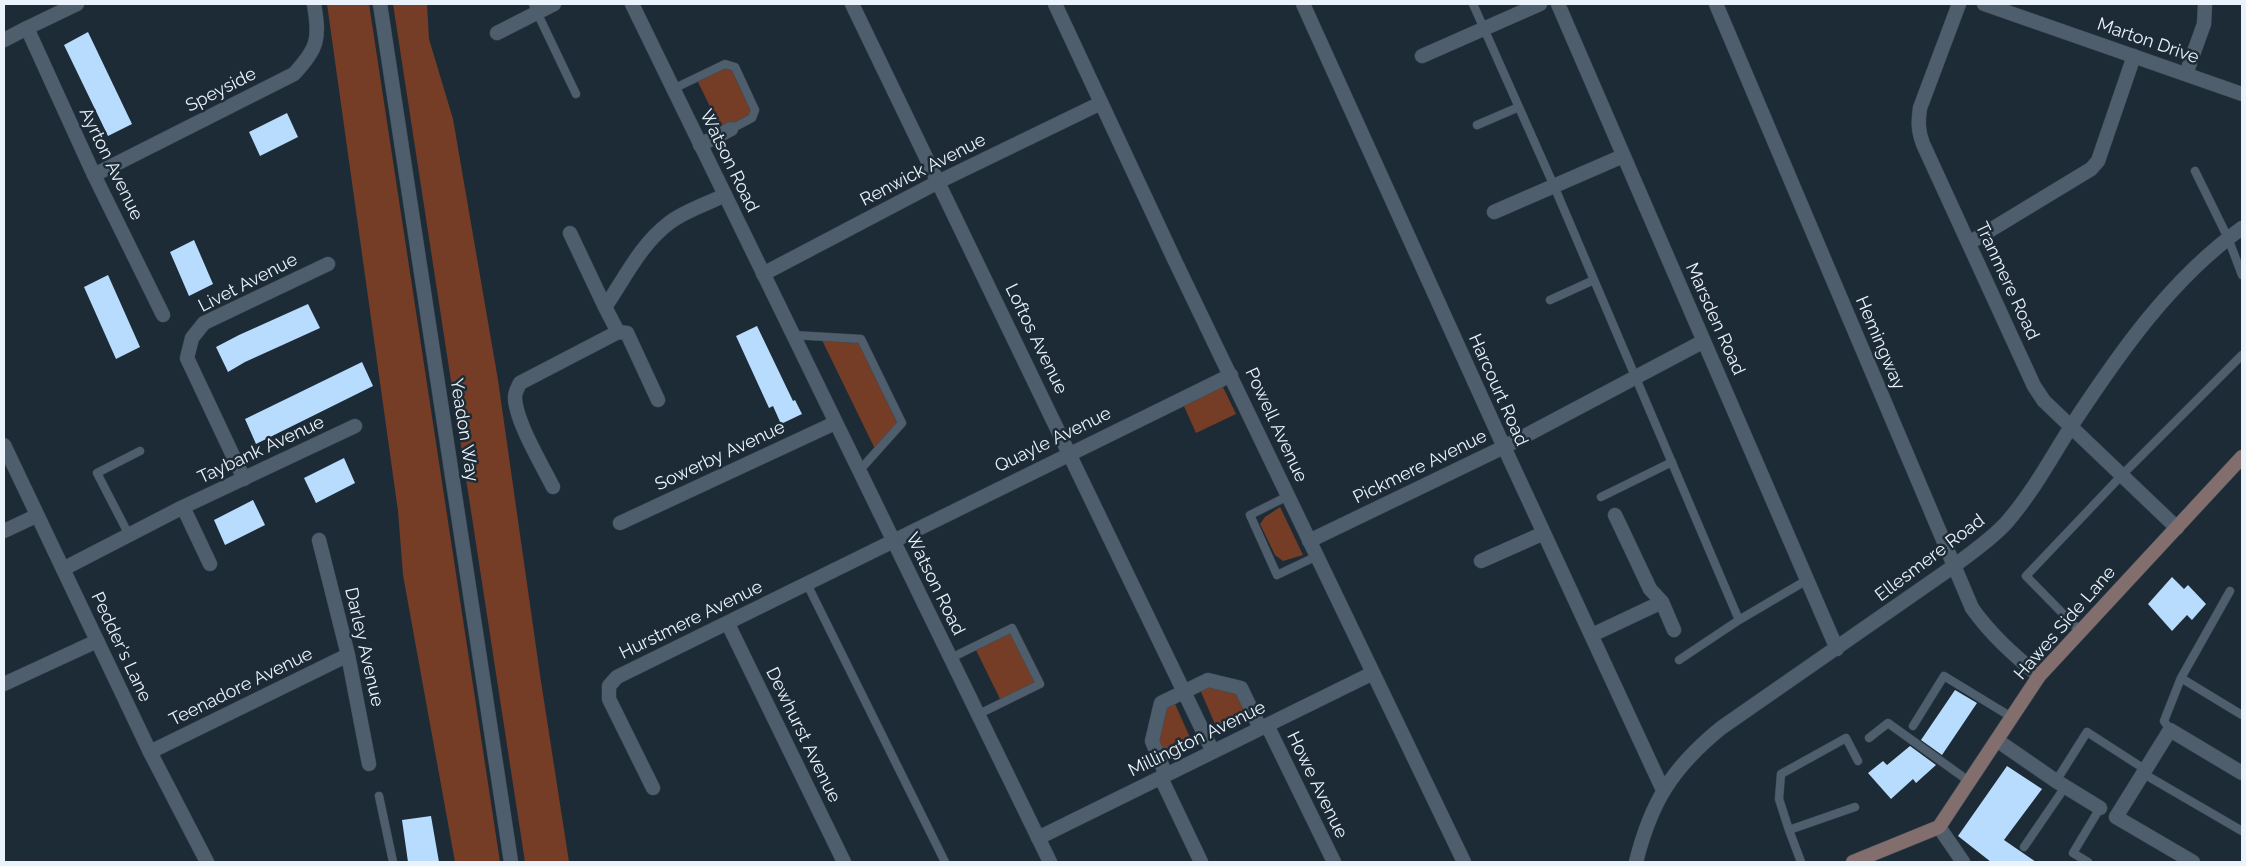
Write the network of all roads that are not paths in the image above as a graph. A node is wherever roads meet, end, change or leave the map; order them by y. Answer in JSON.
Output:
{"nodes":[{"id":1,"x":77,"y":4,"type":"edge"},
{"id":2,"x":314,"y":4,"type":"edge"},
{"id":3,"x":380,"y":4,"type":"edge"},
{"id":4,"x":554,"y":4,"type":"edge"},
{"id":5,"x":632,"y":4,"type":"edge"},
{"id":6,"x":852,"y":4,"type":"edge"},
{"id":7,"x":1055,"y":4,"type":"edge"},
{"id":8,"x":1303,"y":4,"type":"edge"},
{"id":9,"x":1473,"y":4,"type":"edge"},
{"id":10,"x":1540,"y":4,"type":"edge"},
{"id":11,"x":1558,"y":4,"type":"edge"},
{"id":12,"x":1716,"y":4,"type":"edge"},
{"id":13,"x":1959,"y":4,"type":"edge"},
{"id":14,"x":1984,"y":4,"type":"edge"},
{"id":15,"x":2205,"y":4,"type":"edge"},
{"id":16,"x":2007,"y":7,"type":"edge"},
{"id":17,"x":535,"y":8,"type":"edge"},
{"id":18,"x":27,"y":28,"type":"junction"},
{"id":19,"x":1484,"y":28,"type":"junction"},
{"id":20,"x":497,"y":33,"type":"dead end"},
{"id":21,"x":4,"y":40,"type":"edge"},
{"id":22,"x":1422,"y":56,"type":"dead end"},
{"id":23,"x":2134,"y":56,"type":"junction"},
{"id":24,"x":2186,"y":74,"type":"junction"},
{"id":25,"x":673,"y":89,"type":"junction"},
{"id":26,"x":576,"y":94,"type":"dead end"},
{"id":27,"x":2242,"y":94,"type":"edge"},
{"id":28,"x":1101,"y":103,"type":"junction"},
{"id":29,"x":1519,"y":107,"type":"junction"},
{"id":30,"x":1477,"y":125,"type":"dead end"},
{"id":31,"x":731,"y":129,"type":"joint"},
{"id":32,"x":700,"y":145,"type":"junction"},
{"id":33,"x":1623,"y":156,"type":"junction"},
{"id":34,"x":2195,"y":171,"type":"dead end"},
{"id":35,"x":94,"y":175,"type":"junction"},
{"id":36,"x":938,"y":182,"type":"junction"},
{"id":37,"x":1554,"y":186,"type":"junction"},
{"id":38,"x":725,"y":195,"type":"junction"},
{"id":39,"x":1494,"y":212,"type":"dead end"},
{"id":40,"x":2242,"y":228,"type":"edge"},
{"id":41,"x":570,"y":234,"type":"dead end"},
{"id":42,"x":2228,"y":238,"type":"junction"},
{"id":43,"x":1969,"y":243,"type":"junction"},
{"id":44,"x":328,"y":264,"type":"dead end"},
{"id":45,"x":763,"y":274,"type":"junction"},
{"id":46,"x":2242,"y":275,"type":"edge"},
{"id":47,"x":1594,"y":280,"type":"junction"},
{"id":48,"x":1550,"y":300,"type":"dead end"},
{"id":49,"x":606,"y":307,"type":"junction"},
{"id":50,"x":163,"y":314,"type":"dead end"},
{"id":51,"x":618,"y":332,"type":"junction"},
{"id":52,"x":792,"y":335,"type":"junction"},
{"id":53,"x":1704,"y":341,"type":"junction"},
{"id":54,"x":2242,"y":354,"type":"edge"},
{"id":55,"x":1231,"y":375,"type":"junction"},
{"id":56,"x":1636,"y":377,"type":"junction"},
{"id":57,"x":658,"y":400,"type":"dead end"},
{"id":58,"x":835,"y":423,"type":"junction"},
{"id":59,"x":355,"y":426,"type":"dead end"},
{"id":60,"x":2071,"y":427,"type":"junction"},
{"id":61,"x":4,"y":445,"type":"edge"},
{"id":62,"x":1504,"y":447,"type":"junction"},
{"id":63,"x":140,"y":451,"type":"dead end"},
{"id":64,"x":1070,"y":452,"type":"junction"},
{"id":65,"x":2242,"y":457,"type":"edge"},
{"id":66,"x":1672,"y":462,"type":"junction"},
{"id":67,"x":859,"y":471,"type":"junction"},
{"id":68,"x":2122,"y":475,"type":"junction"},
{"id":69,"x":244,"y":479,"type":"junction"},
{"id":70,"x":553,"y":487,"type":"dead end"},
{"id":71,"x":1288,"y":496,"type":"junction"},
{"id":72,"x":1601,"y":496,"type":"dead end"},
{"id":73,"x":183,"y":507,"type":"junction"},
{"id":74,"x":1616,"y":515,"type":"dead end"},
{"id":75,"x":36,"y":516,"type":"junction"},
{"id":76,"x":620,"y":524,"type":"dead end"},
{"id":77,"x":2177,"y":528,"type":"junction"},
{"id":78,"x":4,"y":531,"type":"edge"},
{"id":79,"x":1544,"y":533,"type":"junction"},
{"id":80,"x":129,"y":535,"type":"junction"},
{"id":81,"x":319,"y":540,"type":"dead end"},
{"id":82,"x":893,"y":541,"type":"junction"},
{"id":83,"x":1309,"y":541,"type":"junction"},
{"id":84,"x":1317,"y":556,"type":"junction"},
{"id":85,"x":1481,"y":561,"type":"dead end"},
{"id":86,"x":210,"y":564,"type":"dead end"},
{"id":87,"x":1954,"y":566,"type":"junction"},
{"id":88,"x":63,"y":569,"type":"junction"},
{"id":89,"x":1807,"y":580,"type":"junction"},
{"id":90,"x":807,"y":584,"type":"junction"},
{"id":91,"x":2230,"y":591,"type":"dead end"},
{"id":92,"x":1662,"y":602,"type":"junction"},
{"id":93,"x":1742,"y":618,"type":"junction"},
{"id":94,"x":728,"y":624,"type":"junction"},
{"id":95,"x":1674,"y":630,"type":"dead end"},
{"id":96,"x":2080,"y":631,"type":"junction"},
{"id":97,"x":1592,"y":635,"type":"junction"},
{"id":98,"x":97,"y":641,"type":"junction"},
{"id":99,"x":1837,"y":649,"type":"junction"},
{"id":100,"x":348,"y":655,"type":"junction"},
{"id":101,"x":951,"y":658,"type":"junction"},
{"id":102,"x":1679,"y":660,"type":"dead end"},
{"id":103,"x":1373,"y":672,"type":"junction"},
{"id":104,"x":2039,"y":676,"type":"junction"},
{"id":105,"x":2181,"y":678,"type":"junction"},
{"id":106,"x":4,"y":684,"type":"edge"},
{"id":107,"x":1184,"y":691,"type":"junction"},
{"id":108,"x":979,"y":714,"type":"junction"},
{"id":109,"x":2242,"y":715,"type":"edge"},
{"id":110,"x":2013,"y":718,"type":"junction"},
{"id":111,"x":1913,"y":726,"type":"dead end"},
{"id":112,"x":1263,"y":727,"type":"junction"},
{"id":113,"x":2170,"y":730,"type":"junction"},
{"id":114,"x":1869,"y":738,"type":"dead end"},
{"id":115,"x":1998,"y":741,"type":"junction"},
{"id":116,"x":150,"y":752,"type":"junction"},
{"id":117,"x":1213,"y":752,"type":"junction"},
{"id":118,"x":1858,"y":761,"type":"dead end"},
{"id":119,"x":369,"y":764,"type":"dead end"},
{"id":120,"x":2145,"y":772,"type":"junction"},
{"id":121,"x":2242,"y":773,"type":"edge"},
{"id":122,"x":1163,"y":776,"type":"junction"},
{"id":123,"x":1970,"y":782,"type":"junction"},
{"id":124,"x":2060,"y":784,"type":"junction"},
{"id":125,"x":653,"y":788,"type":"dead end"},
{"id":126,"x":1663,"y":790,"type":"junction"},
{"id":127,"x":379,"y":796,"type":"dead end"},
{"id":128,"x":1855,"y":807,"type":"dead end"},
{"id":129,"x":2100,"y":808,"type":"joint"},
{"id":130,"x":1939,"y":827,"type":"junction"},
{"id":131,"x":1789,"y":830,"type":"junction"},
{"id":132,"x":2242,"y":831,"type":"edge"},
{"id":133,"x":1038,"y":838,"type":"junction"},
{"id":134,"x":2024,"y":847,"type":"dead end"},
{"id":135,"x":207,"y":862,"type":"edge"},
{"id":136,"x":392,"y":862,"type":"edge"},
{"id":137,"x":511,"y":862,"type":"edge"},
{"id":138,"x":844,"y":862,"type":"edge"},
{"id":139,"x":944,"y":862,"type":"edge"},
{"id":140,"x":1050,"y":862,"type":"edge"},
{"id":141,"x":1201,"y":862,"type":"edge"},
{"id":142,"x":1334,"y":862,"type":"edge"},
{"id":143,"x":1464,"y":862,"type":"edge"},
{"id":144,"x":1636,"y":862,"type":"edge"},
{"id":145,"x":1801,"y":862,"type":"edge"},
{"id":146,"x":1853,"y":862,"type":"edge"},
{"id":147,"x":1963,"y":862,"type":"edge"},
{"id":148,"x":2088,"y":862,"type":"edge"},
{"id":149,"x":2192,"y":862,"type":"edge"}],
"edges":[{"from":1,"to":18,"type":"street"},
{"from":2,"to":35,"type":"street","name":"Speyside"},
{"from":3,"to":137,"type":"street","name":"Yeadon Way"},
{"from":4,"to":17,"type":"street"},
{"from":5,"to":25,"type":"street","name":"Watson Road"},
{"from":6,"to":36,"type":"street","name":"Loftos Avenue"},
{"from":7,"to":28,"type":"street","name":"Powell Avenue"},
{"from":8,"to":62,"type":"street","name":"Harcourt Road"},
{"from":9,"to":19,"type":"lane"},
{"from":10,"to":19,"type":"street"},
{"from":11,"to":33,"type":"street","name":"Marsden Road"},
{"from":12,"to":87,"type":"street","name":"Hemingway"},
{"from":13,"to":43,"type":"street","name":"Tranmere Road"},
{"from":14,"to":16,"type":"street","name":"Marton Drive"},
{"from":15,"to":24,"type":"street"},
{"from":16,"to":23,"type":"street","name":"Marton Drive"},
{"from":17,"to":20,"type":"street"},
{"from":17,"to":26,"type":"lane"},
{"from":18,"to":21,"type":"street"},
{"from":18,"to":35,"type":"street","name":"Ayrton Avenue"},
{"from":19,"to":22,"type":"street"},
{"from":19,"to":29,"type":"lane"},
{"from":23,"to":24,"type":"street","name":"Marton Drive"},
{"from":23,"to":43,"type":"street"},
{"from":24,"to":27,"type":"street","name":"Marton Drive"},
{"from":25,"to":31,"type":"lane","name":"Watson Road"},
{"from":25,"to":32,"type":"street","name":"Watson Road"},
{"from":28,"to":36,"type":"street","name":"Renwick Avenue"},
{"from":28,"to":55,"type":"street","name":"Powell Avenue"},
{"from":29,"to":30,"type":"lane"},
{"from":29,"to":37,"type":"lane"},
{"from":31,"to":32,"type":"street"},
{"from":32,"to":38,"type":"street","name":"Watson Road"},
{"from":33,"to":37,"type":"street"},
{"from":33,"to":53,"type":"street","name":"Marsden Road"},
{"from":34,"to":42,"type":"lane"},
{"from":35,"to":50,"type":"street","name":"Ayrton Avenue"},
{"from":36,"to":45,"type":"street","name":"Renwick Avenue"},
{"from":36,"to":64,"type":"street","name":"Loftos Avenue"},
{"from":37,"to":39,"type":"street"},
{"from":37,"to":47,"type":"lane"},
{"from":38,"to":45,"type":"street","name":"Watson Road"},
{"from":38,"to":49,"type":"street"},
{"from":40,"to":42,"type":"street","name":"Ellesmere Road"},
{"from":41,"to":49,"type":"street"},
{"from":42,"to":46,"type":"lane"},
{"from":42,"to":60,"type":"street","name":"Ellesmere Road"},
{"from":43,"to":60,"type":"street","name":"Tranmere Road"},
{"from":44,"to":69,"type":"street","name":"Livet Avenue"},
{"from":45,"to":52,"type":"street","name":"Watson Road"},
{"from":47,"to":48,"type":"lane"},
{"from":47,"to":56,"type":"lane"},
{"from":49,"to":51,"type":"street"},
{"from":51,"to":57,"type":"street"},
{"from":51,"to":70,"type":"street"},
{"from":52,"to":58,"type":"street","name":"Watson Road"},
{"from":52,"to":67,"type":"lane"},
{"from":53,"to":56,"type":"street","name":"Pickmere Avenue"},
{"from":53,"to":89,"type":"street","name":"Marsden Road"},
{"from":54,"to":68,"type":"lane"},
{"from":55,"to":64,"type":"street","name":"Quayle Avenue"},
{"from":55,"to":71,"type":"street","name":"Powell Avenue"},
{"from":56,"to":62,"type":"street","name":"Pickmere Avenue"},
{"from":56,"to":66,"type":"lane"},
{"from":58,"to":67,"type":"street","name":"Watson Road"},
{"from":58,"to":76,"type":"street","name":"Sowerby Avenue"},
{"from":59,"to":69,"type":"street","name":"Taybank Avenue"},
{"from":60,"to":68,"type":"street","name":"Tranmere Road"},
{"from":60,"to":87,"type":"street","name":"Ellesmere Road"},
{"from":61,"to":75,"type":"street","name":"Pedder's Lane"},
{"from":62,"to":79,"type":"street","name":"Harcourt Road"},
{"from":62,"to":83,"type":"street","name":"Pickmere Avenue"},
{"from":63,"to":80,"type":"lane"},
{"from":64,"to":82,"type":"street","name":"Quayle Avenue"},
{"from":64,"to":107,"type":"street","name":"Loftos Avenue"},
{"from":65,"to":77,"type":"main road","name":"Hawes Side Lane"},
{"from":66,"to":72,"type":"lane"},
{"from":66,"to":93,"type":"lane"},
{"from":67,"to":82,"type":"street","name":"Watson Road"},
{"from":68,"to":77,"type":"street","name":"Tranmere Road"},
{"from":68,"to":96,"type":"lane"},
{"from":69,"to":73,"type":"street","name":"Taybank Avenue"},
{"from":71,"to":83,"type":"street","name":"Powell Avenue"},
{"from":71,"to":84,"type":"lane"},
{"from":73,"to":80,"type":"street","name":"Taybank Avenue"},
{"from":73,"to":86,"type":"street"},
{"from":74,"to":92,"type":"street"},
{"from":75,"to":78,"type":"street"},
{"from":75,"to":88,"type":"street","name":"Pedder's Lane"},
{"from":77,"to":96,"type":"main road","name":"Hawes Side Lane"},
{"from":79,"to":85,"type":"street"},
{"from":79,"to":97,"type":"street","name":"Harcourt Road"},
{"from":80,"to":88,"type":"street","name":"Taybank Avenue"},
{"from":81,"to":100,"type":"street","name":"Darley Avenue"},
{"from":82,"to":90,"type":"street","name":"Hurstmere Avenue"},
{"from":82,"to":101,"type":"street","name":"Watson Road"},
{"from":83,"to":84,"type":"street","name":"Powell Avenue"},
{"from":84,"to":103,"type":"street","name":"Powell Avenue"},
{"from":87,"to":99,"type":"street","name":"Ellesmere Road"},
{"from":87,"to":104,"type":"street","name":"Hemingway"},
{"from":88,"to":98,"type":"street","name":"Pedder's Lane"},
{"from":89,"to":93,"type":"lane"},
{"from":89,"to":99,"type":"street","name":"Marsden Road"},
{"from":90,"to":94,"type":"street","name":"Hurstmere Avenue"},
{"from":90,"to":139,"type":"lane"},
{"from":91,"to":105,"type":"lane"},
{"from":92,"to":95,"type":"street"},
{"from":92,"to":97,"type":"street"},
{"from":93,"to":102,"type":"lane"},
{"from":94,"to":125,"type":"street","name":"Hurstmere Avenue"},
{"from":94,"to":138,"type":"street","name":"Dewhurst Avenue"},
{"from":96,"to":104,"type":"main road","name":"Hawes Side Lane"},
{"from":97,"to":126,"type":"street","name":"Harcourt Road"},
{"from":98,"to":106,"type":"street"},
{"from":98,"to":116,"type":"street","name":"Pedder's Lane"},
{"from":99,"to":126,"type":"street","name":"Ellesmere Road"},
{"from":100,"to":116,"type":"street","name":"Teenadore Avenue"},
{"from":100,"to":119,"type":"street","name":"Darley Avenue"},
{"from":101,"to":108,"type":"street","name":"Watson Road"},
{"from":101,"to":108,"type":"lane","name":"Watson Road"},
{"from":103,"to":112,"type":"street","name":"Millington Avenue"},
{"from":103,"to":143,"type":"street","name":"Powell Avenue"},
{"from":104,"to":110,"type":"main road","name":"Hawes Side Lane"},
{"from":105,"to":109,"type":"lane"},
{"from":105,"to":113,"type":"lane"},
{"from":107,"to":112,"type":"street"},
{"from":107,"to":117,"type":"street","name":"Loftos Avenue"},
{"from":107,"to":122,"type":"street"},
{"from":108,"to":133,"type":"street","name":"Watson Road"},
{"from":110,"to":111,"type":"lane"},
{"from":110,"to":115,"type":"main road","name":"Hawes Side Lane"},
{"from":112,"to":117,"type":"street","name":"Millington Avenue"},
{"from":112,"to":142,"type":"street","name":"Howe Avenue"},
{"from":113,"to":120,"type":"street"},
{"from":113,"to":121,"type":"street"},
{"from":114,"to":123,"type":"lane"},
{"from":115,"to":123,"type":"main road","name":"Hawes Side Lane"},
{"from":115,"to":124,"type":"street"},
{"from":116,"to":135,"type":"street","name":"Pedder's Lane"},
{"from":117,"to":122,"type":"street","name":"Millington Avenue"},
{"from":118,"to":131,"type":"lane"},
{"from":120,"to":124,"type":"lane"},
{"from":120,"to":132,"type":"lane"},
{"from":120,"to":149,"type":"street"},
{"from":122,"to":133,"type":"street","name":"Millington Avenue"},
{"from":122,"to":141,"type":"street"},
{"from":123,"to":130,"type":"main road","name":"Hawes Side Lane"},
{"from":124,"to":129,"type":"street"},
{"from":124,"to":134,"type":"lane"},
{"from":126,"to":144,"type":"street","name":"Ellesmere Road"},
{"from":127,"to":136,"type":"lane"},
{"from":128,"to":131,"type":"lane"},
{"from":129,"to":148,"type":"lane"},
{"from":130,"to":146,"type":"main road"},
{"from":130,"to":147,"type":"street"},
{"from":131,"to":145,"type":"lane"},
{"from":133,"to":140,"type":"street","name":"Watson Road"}]}
